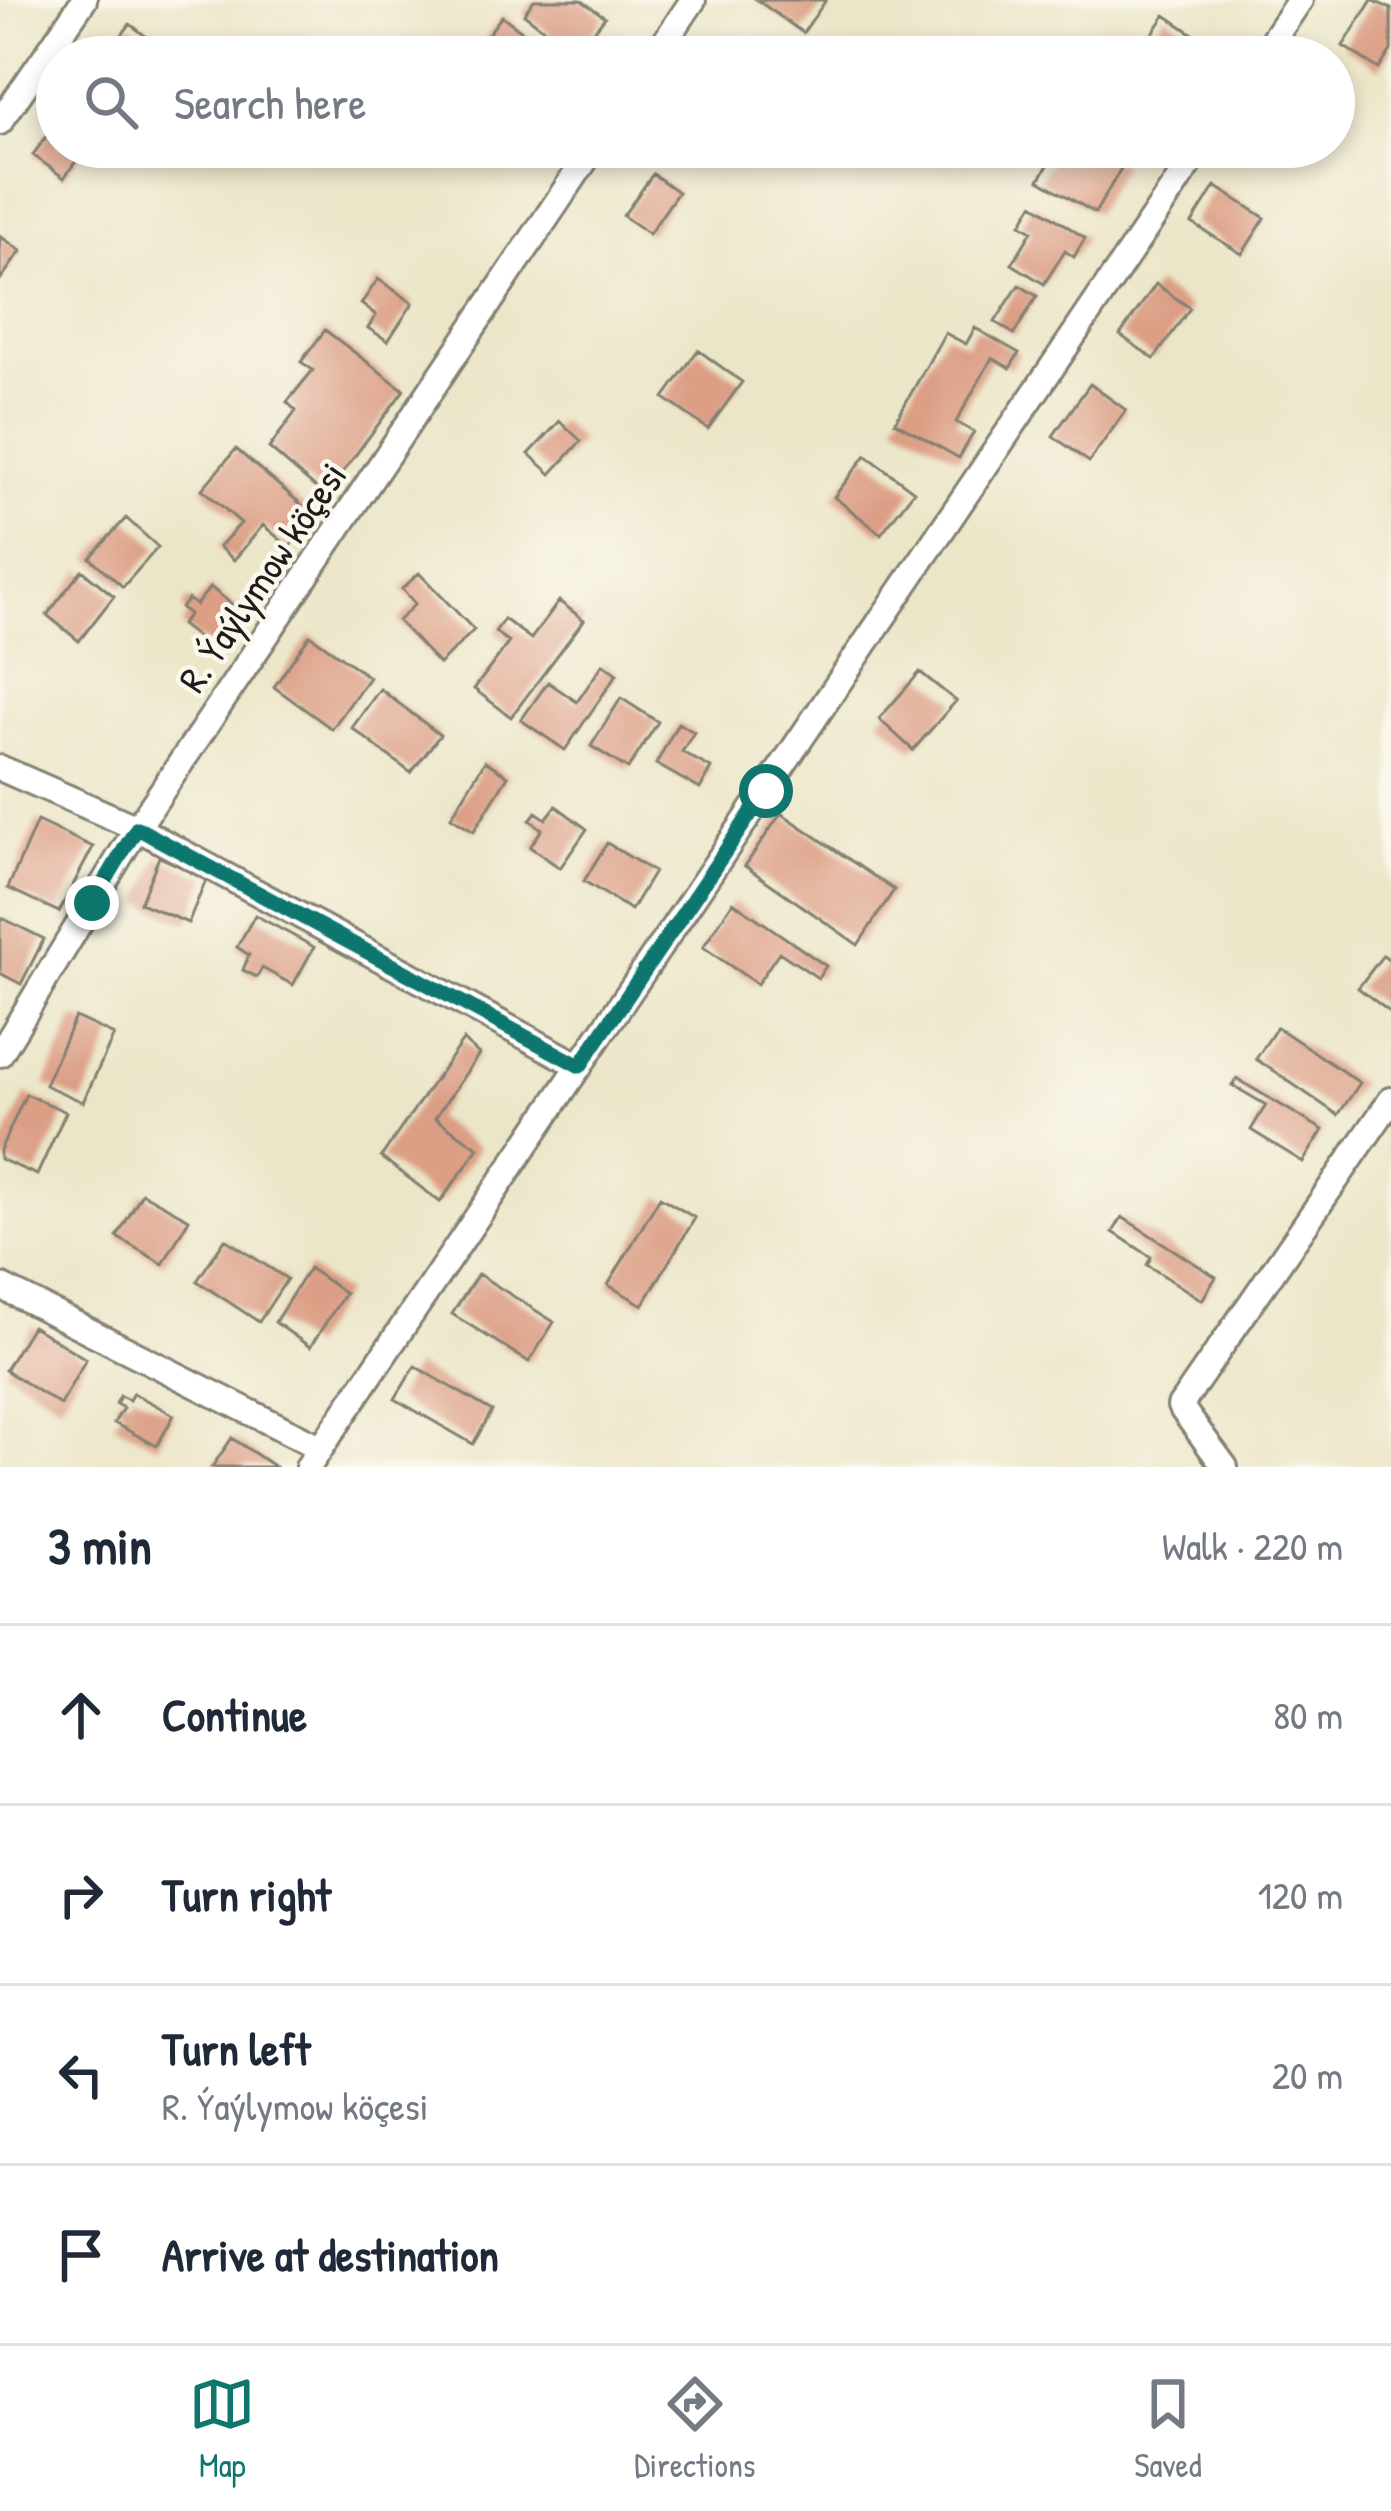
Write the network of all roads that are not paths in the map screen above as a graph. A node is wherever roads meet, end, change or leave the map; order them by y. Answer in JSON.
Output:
{"nodes":[{"id":1,"x":84,"y":0,"type":"edge"},
{"id":2,"x":693,"y":0,"type":"edge"},
{"id":3,"x":1300,"y":0,"type":"edge"},
{"id":4,"x":59,"y":36,"type":"edge"},
{"id":5,"x":669,"y":36,"type":"edge"},
{"id":6,"x":1276,"y":36,"type":"edge"},
{"id":7,"x":36,"y":70,"type":"edge"},
{"id":8,"x":0,"y":122,"type":"edge"},
{"id":9,"x":580,"y":168,"type":"edge"},
{"id":10,"x":1187,"y":168,"type":"edge"},
{"id":11,"x":0,"y":768,"type":"edge"},
{"id":12,"x":137,"y":828,"type":"junction"},
{"id":13,"x":0,"y":1054,"type":"edge"},
{"id":14,"x":580,"y":1066,"type":"junction"},
{"id":15,"x":1391,"y":1100,"type":"edge"},
{"id":16,"x":0,"y":1286,"type":"edge"},
{"id":17,"x":315,"y":1457,"type":"edge"},
{"id":18,"x":1225,"y":1467,"type":"edge"}],
"edges":[{"from":1,"to":4,"type":"street"},
{"from":2,"to":5,"type":"street"},
{"from":3,"to":6,"type":"street"},
{"from":7,"to":8,"type":"street"},
{"from":9,"to":12,"type":"street","name":"R. Ýaýlymow köçesi"},
{"from":10,"to":14,"type":"street"},
{"from":11,"to":12,"type":"street"},
{"from":12,"to":13,"type":"street","name":"R. Ýaýlymow köçesi"},
{"from":12,"to":14,"type":"street"},
{"from":14,"to":17,"type":"street"},
{"from":15,"to":18,"type":"street"},
{"from":16,"to":17,"type":"street"}]}
